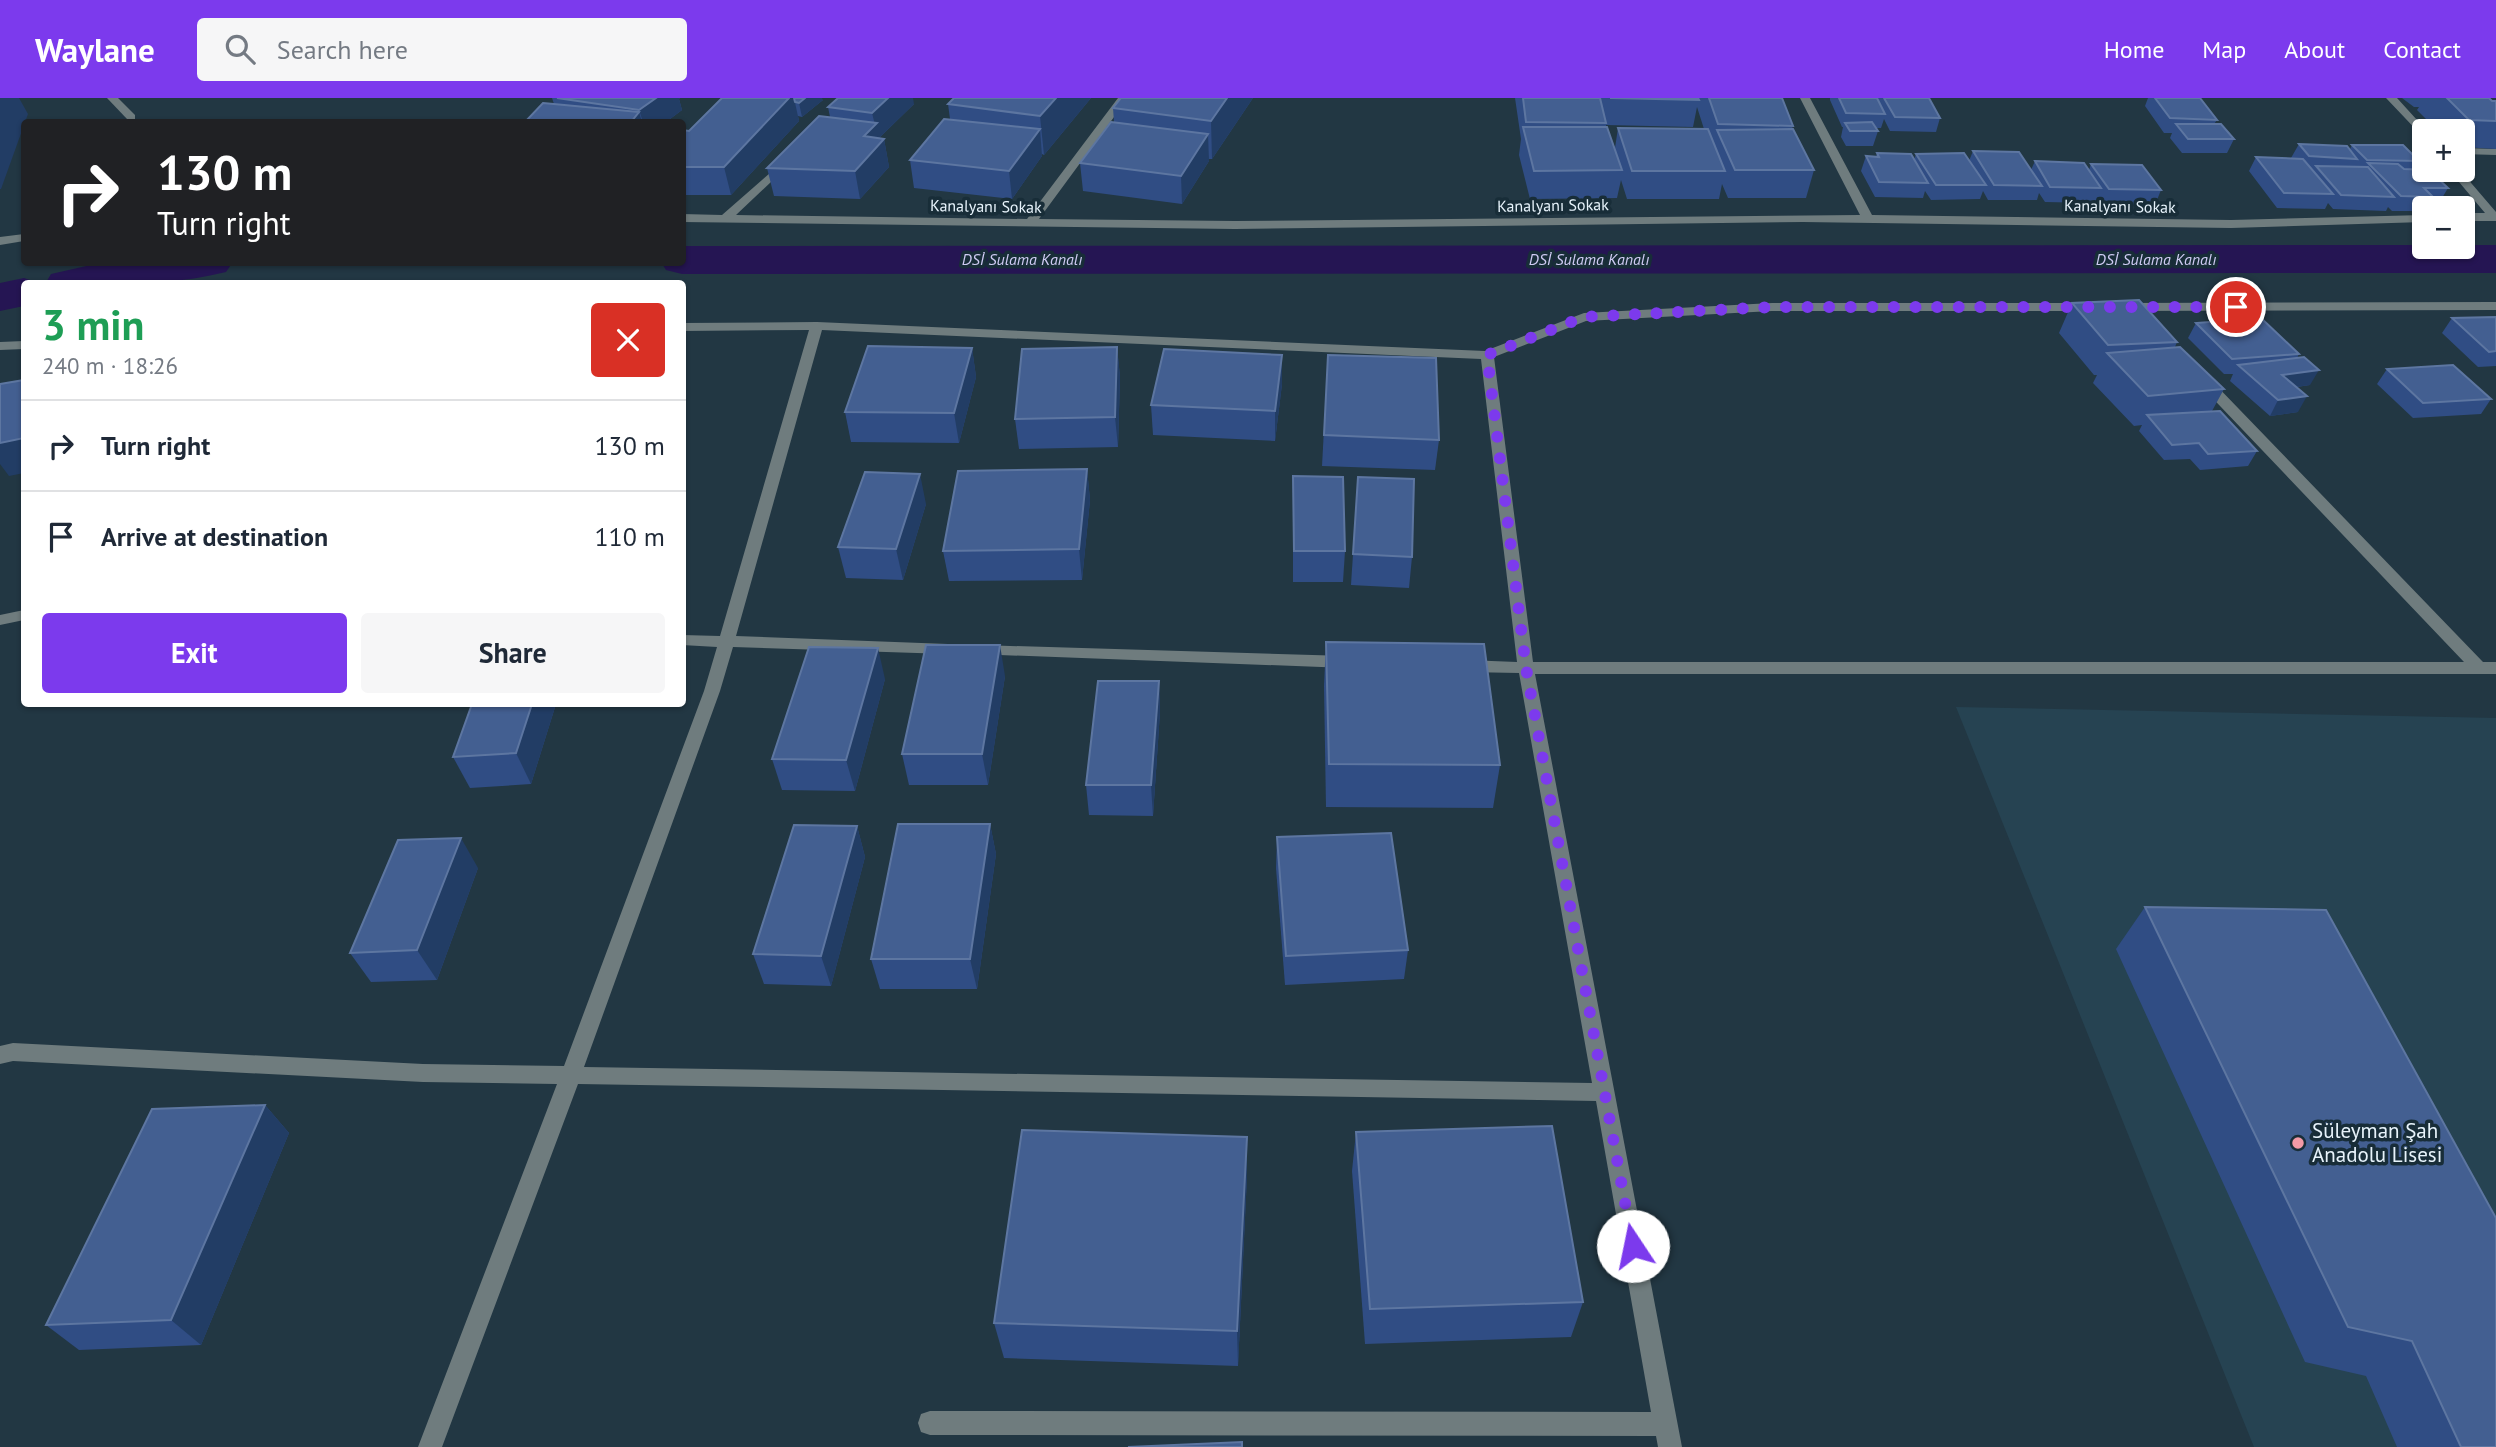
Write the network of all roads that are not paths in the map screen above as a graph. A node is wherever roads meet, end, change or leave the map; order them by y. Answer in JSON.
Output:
{"nodes":[{"id":1,"x":112,"y":98,"type":"edge"},
{"id":2,"x":1123,"y":98,"type":"edge"},
{"id":3,"x":1805,"y":98,"type":"edge"},
{"id":4,"x":2390,"y":98,"type":"edge"},
{"id":5,"x":131,"y":117,"type":"dead end"},
{"id":6,"x":2412,"y":122,"type":"edge"},
{"id":7,"x":2475,"y":151,"type":"edge"},
{"id":8,"x":2496,"y":152,"type":"edge"},
{"id":9,"x":794,"y":155,"type":"edge"},
{"id":10,"x":2464,"y":182,"type":"edge"},
{"id":11,"x":2475,"y":217,"type":"edge"},
{"id":12,"x":2495,"y":217,"type":"edge"},
{"id":13,"x":686,"y":218,"type":"edge"},
{"id":14,"x":2412,"y":218,"type":"edge"},
{"id":15,"x":725,"y":219,"type":"junction"},
{"id":16,"x":1868,"y":219,"type":"junction"},
{"id":17,"x":1031,"y":222,"type":"junction"},
{"id":18,"x":21,"y":238,"type":"edge"},
{"id":19,"x":0,"y":241,"type":"edge"},
{"id":20,"x":2496,"y":306,"type":"edge"},
{"id":21,"x":2132,"y":307,"type":"junction"},
{"id":22,"x":817,"y":326,"type":"junction"},
{"id":23,"x":686,"y":327,"type":"edge"},
{"id":24,"x":2151,"y":327,"type":"edge"},
{"id":25,"x":21,"y":345,"type":"edge"},
{"id":26,"x":0,"y":346,"type":"edge"},
{"id":27,"x":1487,"y":355,"type":"junction"},
{"id":28,"x":2190,"y":367,"type":"edge"},
{"id":29,"x":21,"y":616,"type":"edge"},
{"id":30,"x":0,"y":620,"type":"edge"},
{"id":31,"x":686,"y":640,"type":"edge"},
{"id":32,"x":727,"y":642,"type":"junction"},
{"id":33,"x":1360,"y":663,"type":"edge"},
{"id":34,"x":1443,"y":666,"type":"edge"},
{"id":35,"x":1526,"y":668,"type":"junction"},
{"id":36,"x":2479,"y":668,"type":"junction"},
{"id":37,"x":2496,"y":668,"type":"edge"},
{"id":38,"x":0,"y":1055,"type":"edge"},
{"id":39,"x":571,"y":1075,"type":"junction"},
{"id":40,"x":1604,"y":1092,"type":"junction"},
{"id":41,"x":930,"y":1423,"type":"dead end"},
{"id":42,"x":1668,"y":1436,"type":"edge"},
{"id":43,"x":430,"y":1447,"type":"edge"}],
"edges":[{"from":1,"to":5,"type":"street"},
{"from":2,"to":17,"type":"street"},
{"from":3,"to":16,"type":"street"},
{"from":4,"to":6,"type":"street"},
{"from":7,"to":8,"type":"street"},
{"from":9,"to":15,"type":"street"},
{"from":10,"to":12,"type":"street"},
{"from":11,"to":12,"type":"street"},
{"from":13,"to":15,"type":"street","name":"Kanalyanı Sokak"},
{"from":14,"to":16,"type":"street","name":"Kanalyanı Sokak"},
{"from":15,"to":17,"type":"street","name":"Kanalyanı Sokak"},
{"from":16,"to":17,"type":"street","name":"Kanalyanı Sokak"},
{"from":18,"to":19,"type":"street"},
{"from":20,"to":21,"type":"street"},
{"from":21,"to":24,"type":"street"},
{"from":21,"to":27,"type":"street"},
{"from":22,"to":23,"type":"street"},
{"from":22,"to":27,"type":"street"},
{"from":22,"to":32,"type":"street"},
{"from":25,"to":26,"type":"street"},
{"from":27,"to":35,"type":"street"},
{"from":28,"to":36,"type":"street"},
{"from":29,"to":30,"type":"street"},
{"from":31,"to":32,"type":"street"},
{"from":32,"to":33,"type":"street"},
{"from":32,"to":39,"type":"street"},
{"from":34,"to":35,"type":"street"},
{"from":35,"to":36,"type":"street"},
{"from":35,"to":40,"type":"street"},
{"from":36,"to":37,"type":"street"},
{"from":38,"to":39,"type":"street"},
{"from":39,"to":40,"type":"street"},
{"from":39,"to":43,"type":"street"},
{"from":40,"to":42,"type":"street"},
{"from":41,"to":42,"type":"street"}]}
